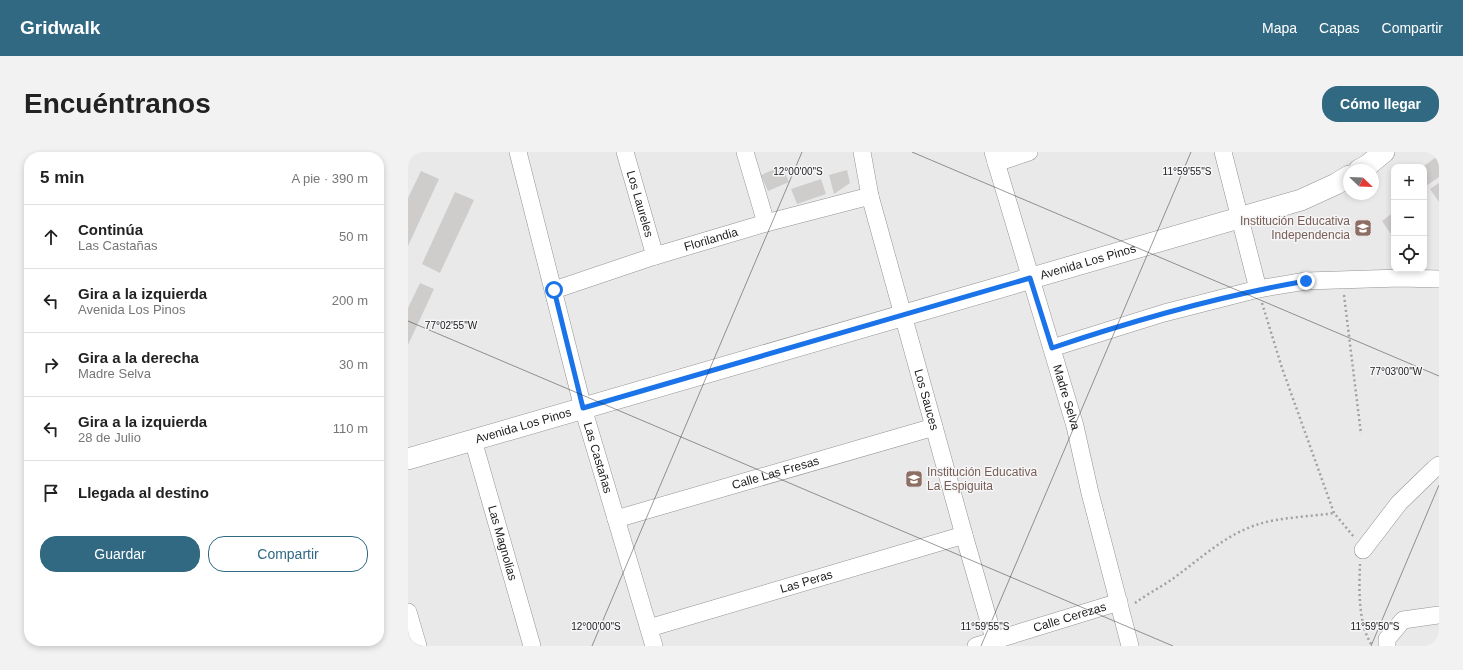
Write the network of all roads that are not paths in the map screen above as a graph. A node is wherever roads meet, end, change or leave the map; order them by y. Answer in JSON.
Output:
{"nodes":[{"id":1,"x":518,"y":152,"type":"edge"},
{"id":2,"x":625,"y":152,"type":"edge"},
{"id":3,"x":745,"y":152,"type":"edge"},
{"id":4,"x":862,"y":152,"type":"edge"},
{"id":5,"x":1029,"y":152,"type":"edge"},
{"id":6,"x":1223,"y":152,"type":"edge"},
{"id":7,"x":1384,"y":152,"type":"edge"},
{"id":8,"x":994,"y":158,"type":"edge"},
{"id":9,"x":1369,"y":164,"type":"edge"},
{"id":10,"x":1343,"y":180,"type":"edge"},
{"id":11,"x":870,"y":196,"type":"junction"},
{"id":12,"x":1240,"y":218,"type":"junction"},
{"id":13,"x":766,"y":223,"type":"junction"},
{"id":14,"x":654,"y":256,"type":"junction"},
{"id":15,"x":1030,"y":278,"type":"junction"},
{"id":16,"x":1439,"y":280,"type":"edge"},
{"id":17,"x":1258,"y":289,"type":"junction"},
{"id":18,"x":554,"y":290,"type":"junction"},
{"id":19,"x":903,"y":316,"type":"junction"},
{"id":20,"x":1052,"y":348,"type":"junction"},
{"id":21,"x":583,"y":408,"type":"junction"},
{"id":22,"x":934,"y":427,"type":"junction"},
{"id":23,"x":473,"y":440,"type":"junction"},
{"id":24,"x":408,"y":459,"type":"edge"},
{"id":25,"x":1439,"y":465,"type":"edge"},
{"id":26,"x":616,"y":519,"type":"junction"},
{"id":27,"x":964,"y":534,"type":"junction"},
{"id":28,"x":1363,"y":550,"type":"road end"},
{"id":29,"x":1120,"y":608,"type":"junction"},
{"id":30,"x":408,"y":612,"type":"edge"},
{"id":31,"x":1439,"y":615,"type":"edge"},
{"id":32,"x":649,"y":628,"type":"junction"},
{"id":33,"x":996,"y":643,"type":"edge"},
{"id":34,"x":418,"y":646,"type":"edge"},
{"id":35,"x":532,"y":646,"type":"edge"},
{"id":36,"x":654,"y":646,"type":"edge"},
{"id":37,"x":976,"y":646,"type":"edge"},
{"id":38,"x":1130,"y":646,"type":"edge"},
{"id":39,"x":1387,"y":646,"type":"edge"}],
"edges":[{"from":1,"to":18,"type":"street","name":"Las Castañas"},
{"from":2,"to":14,"type":"street","name":"Los Laureles"},
{"from":3,"to":13,"type":"street"},
{"from":4,"to":11,"type":"street","name":"Los Sauces"},
{"from":5,"to":8,"type":"street"},
{"from":6,"to":12,"type":"street"},
{"from":7,"to":9,"type":"street"},
{"from":8,"to":15,"type":"street","name":"Madre Selva"},
{"from":10,"to":12,"type":"street","name":"Avenida Los Pinos"},
{"from":11,"to":13,"type":"street","name":"Florilandia"},
{"from":11,"to":19,"type":"street","name":"Los Sauces"},
{"from":12,"to":15,"type":"street","name":"Avenida Los Pinos"},
{"from":12,"to":17,"type":"street"},
{"from":13,"to":14,"type":"street","name":"Florilandia"},
{"from":14,"to":18,"type":"street","name":"Florilandia"},
{"from":15,"to":19,"type":"street","name":"Avenida Los Pinos"},
{"from":15,"to":20,"type":"street","name":"Madre Selva"},
{"from":16,"to":17,"type":"street"},
{"from":17,"to":20,"type":"street"},
{"from":18,"to":21,"type":"street","name":"Las Castañas"},
{"from":19,"to":21,"type":"street","name":"Avenida Los Pinos"},
{"from":19,"to":22,"type":"street","name":"Los Sauces"},
{"from":20,"to":29,"type":"street","name":"Madre Selva"},
{"from":21,"to":23,"type":"street","name":"Avenida Los Pinos"},
{"from":21,"to":26,"type":"street","name":"Las Castañas"},
{"from":22,"to":26,"type":"street","name":"Calle Las Fresas"},
{"from":22,"to":27,"type":"street","name":"Los Sauces"},
{"from":23,"to":24,"type":"street","name":"Avenida Los Pinos"},
{"from":23,"to":35,"type":"street","name":"Las Magnolias"},
{"from":25,"to":28,"type":"street"},
{"from":26,"to":32,"type":"street","name":"Las Castañas"},
{"from":27,"to":32,"type":"street","name":"Las Peras"},
{"from":27,"to":33,"type":"street","name":"Los Sauces"},
{"from":29,"to":33,"type":"street","name":"Calle Cerezas"},
{"from":29,"to":38,"type":"street","name":"Madre Selva"},
{"from":30,"to":34,"type":"street"},
{"from":31,"to":39,"type":"street"},
{"from":32,"to":36,"type":"street","name":"Las Castañas"},
{"from":33,"to":37,"type":"street","name":"Calle Cerezas"}]}
